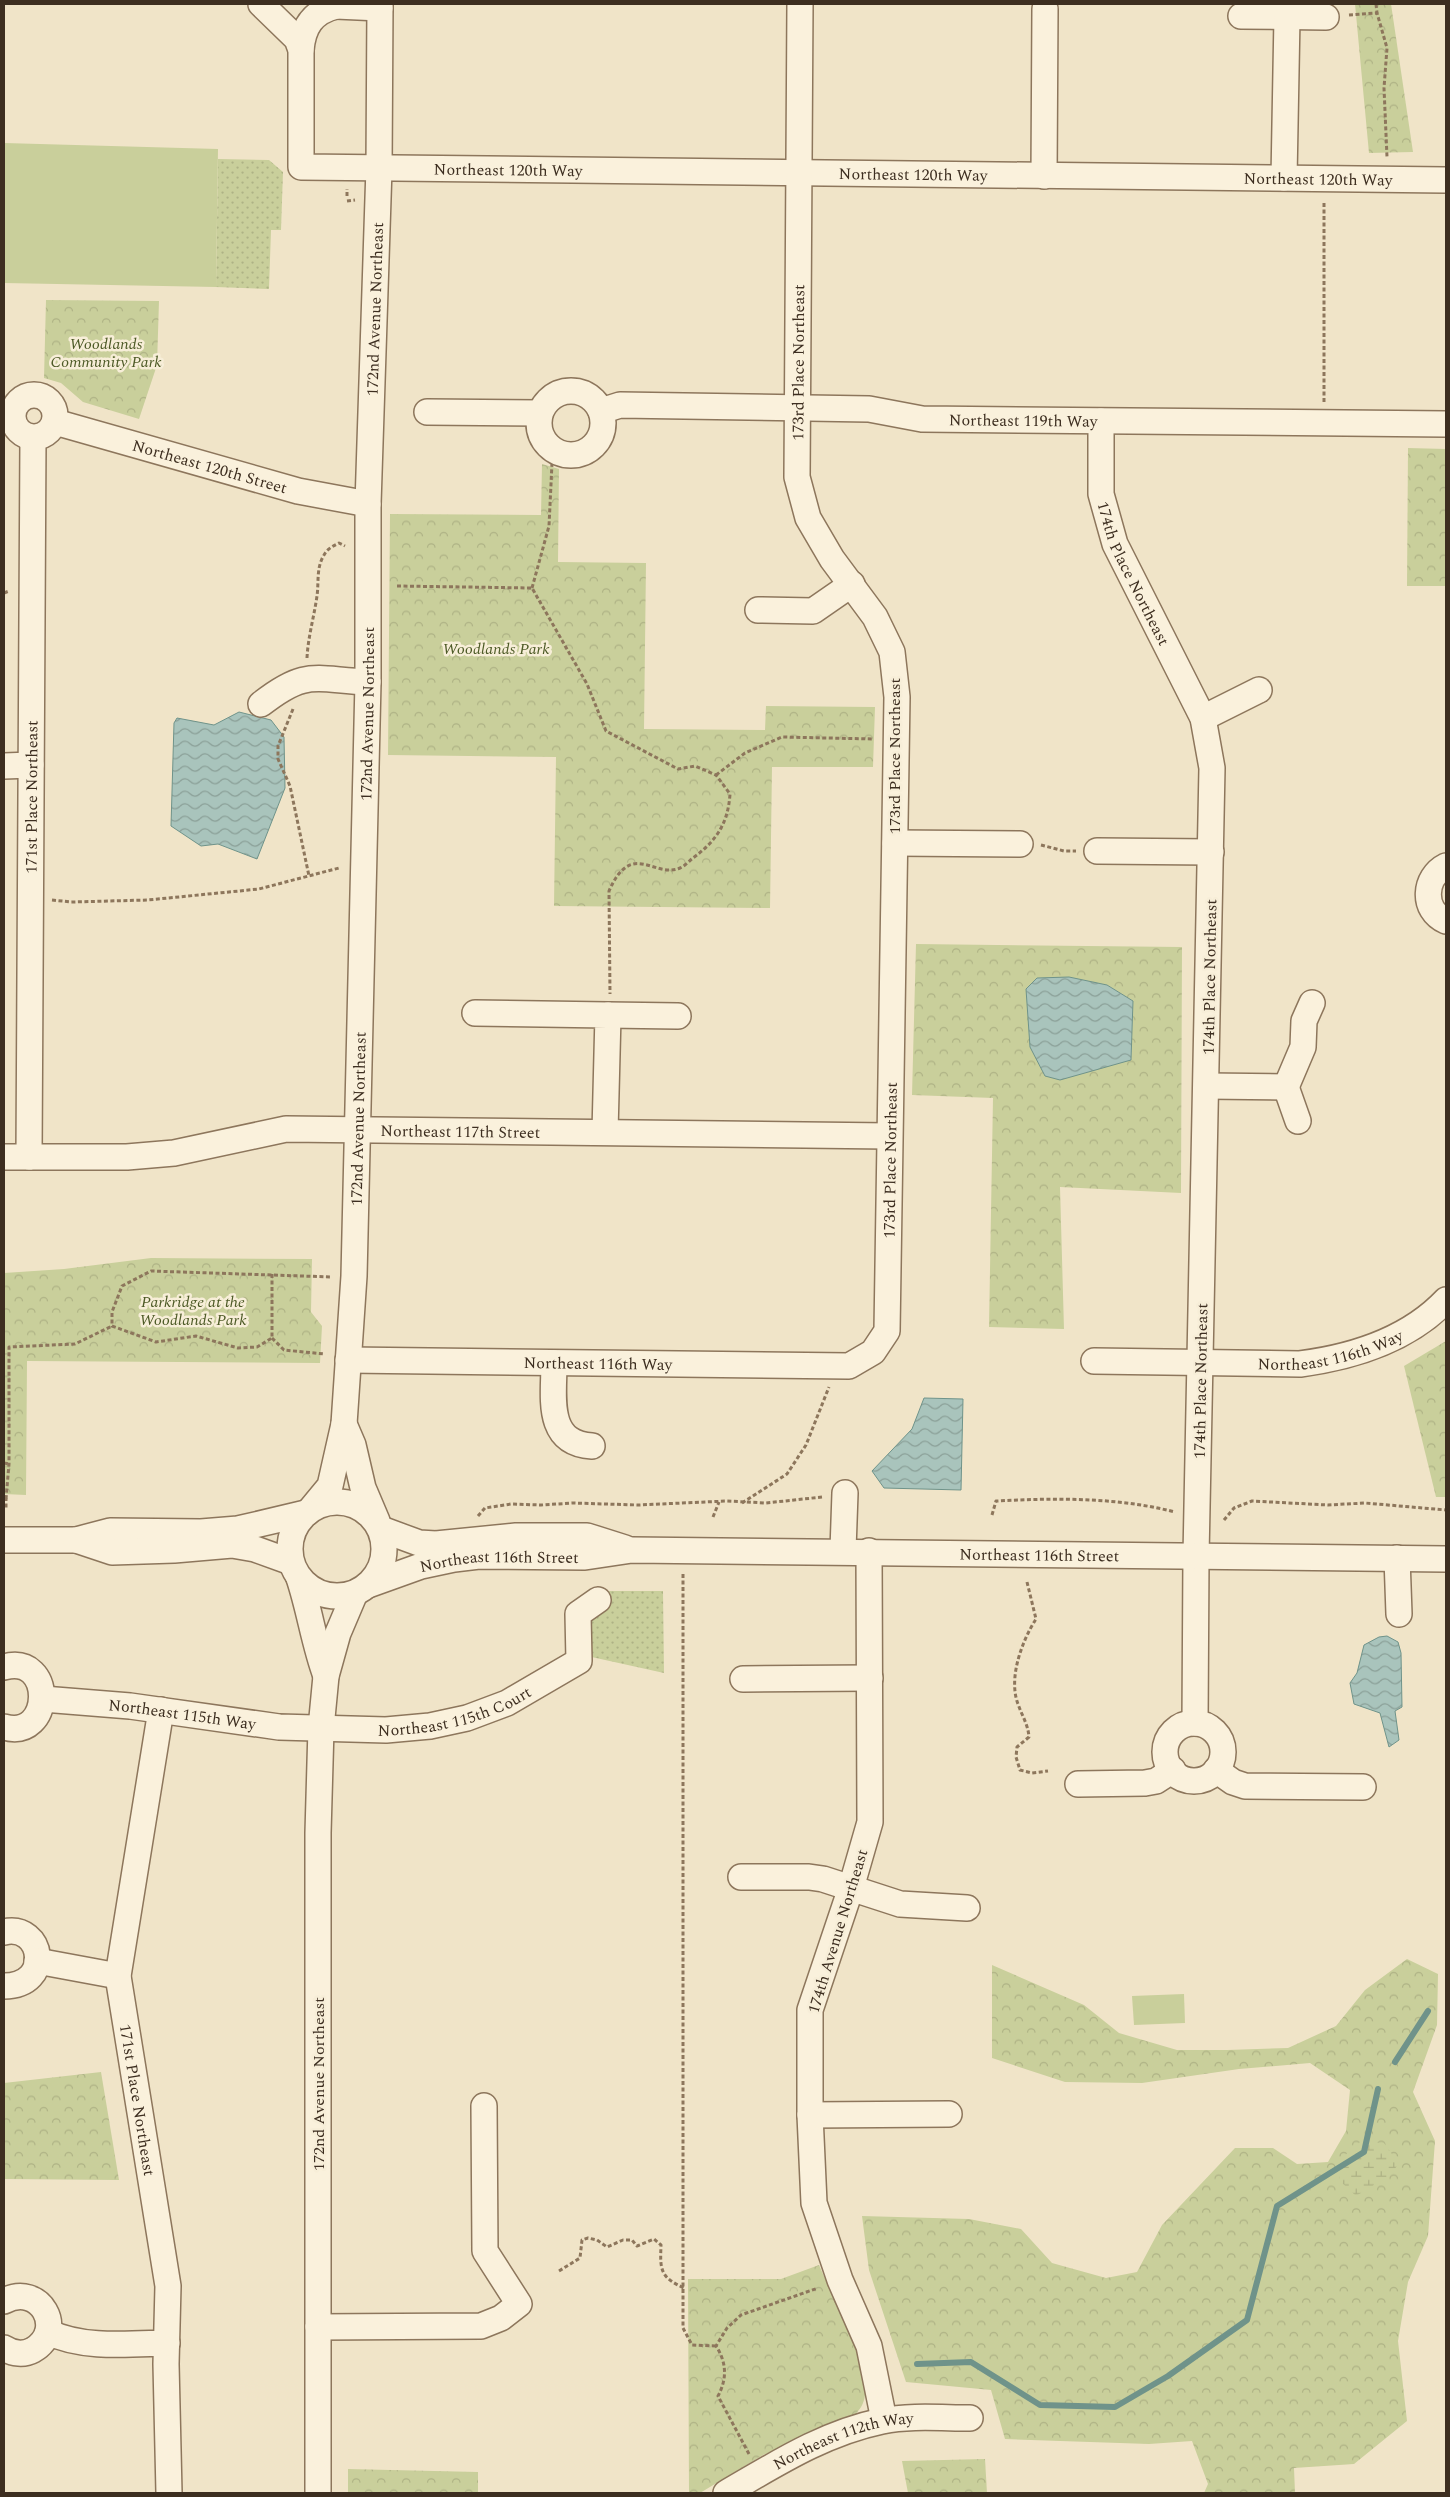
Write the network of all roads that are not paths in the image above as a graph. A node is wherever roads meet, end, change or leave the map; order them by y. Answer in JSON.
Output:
{"nodes":[{"id":1,"x":260,"y":4,"type":"edge"},
{"id":2,"x":800,"y":4,"type":"edge"},
{"id":3,"x":334,"y":5,"type":"edge"},
{"id":4,"x":380,"y":6,"type":"edge"},
{"id":5,"x":1046,"y":9,"type":"dead end"},
{"id":6,"x":1241,"y":16,"type":"dead end"},
{"id":7,"x":1287,"y":17,"type":"junction"},
{"id":8,"x":1326,"y":17,"type":"road end"},
{"id":9,"x":301,"y":50,"type":"junction"},
{"id":10,"x":379,"y":168,"type":"junction"},
{"id":11,"x":800,"y":173,"type":"junction"},
{"id":12,"x":1044,"y":176,"type":"junction"},
{"id":13,"x":1284,"y":178,"type":"junction"},
{"id":14,"x":1446,"y":180,"type":"edge"},
{"id":15,"x":798,"y":408,"type":"junction"},
{"id":16,"x":601,"y":411,"type":"junction"},
{"id":17,"x":427,"y":412,"type":"dead end"},
{"id":18,"x":540,"y":413,"type":"junction"},
{"id":19,"x":8,"y":414,"type":"edge"},
{"id":20,"x":1101,"y":421,"type":"junction"},
{"id":21,"x":55,"y":422,"type":"junction"},
{"id":22,"x":1446,"y":424,"type":"edge"},
{"id":23,"x":33,"y":438,"type":"junction"},
{"id":24,"x":368,"y":504,"type":"junction"},
{"id":25,"x":852,"y":584,"type":"junction"},
{"id":26,"x":758,"y":610,"type":"dead end"},
{"id":27,"x":368,"y":682,"type":"junction"},
{"id":28,"x":1259,"y":690,"type":"dead end"},
{"id":29,"x":261,"y":704,"type":"dead end"},
{"id":30,"x":1203,"y":718,"type":"junction"},
{"id":31,"x":31,"y":765,"type":"junction"},
{"id":32,"x":4,"y":766,"type":"edge"},
{"id":33,"x":895,"y":843,"type":"junction"},
{"id":34,"x":1020,"y":844,"type":"road end"},
{"id":35,"x":1097,"y":851,"type":"road end"},
{"id":36,"x":1211,"y":852,"type":"junction"},
{"id":37,"x":1446,"y":866,"type":"edge"},
{"id":38,"x":1446,"y":921,"type":"edge"},
{"id":39,"x":1312,"y":1003,"type":"dead end"},
{"id":40,"x":475,"y":1013,"type":"dead end"},
{"id":41,"x":608,"y":1015,"type":"junction"},
{"id":42,"x":678,"y":1016,"type":"dead end"},
{"id":43,"x":1207,"y":1086,"type":"junction"},
{"id":44,"x":1286,"y":1087,"type":"junction"},
{"id":45,"x":1298,"y":1121,"type":"dead end"},
{"id":46,"x":357,"y":1129,"type":"junction"},
{"id":47,"x":605,"y":1132,"type":"junction"},
{"id":48,"x":889,"y":1136,"type":"junction"},
{"id":49,"x":4,"y":1157,"type":"edge"},
{"id":50,"x":29,"y":1157,"type":"junction"},
{"id":51,"x":1446,"y":1300,"type":"edge"},
{"id":52,"x":336,"y":1357,"type":"junction"},
{"id":53,"x":1094,"y":1361,"type":"dead end"},
{"id":54,"x":1201,"y":1362,"type":"junction"},
{"id":55,"x":554,"y":1363,"type":"junction"},
{"id":56,"x":839,"y":1366,"type":"joint"},
{"id":57,"x":344,"y":1424,"type":"junction"},
{"id":58,"x":592,"y":1446,"type":"dead end"},
{"id":59,"x":844,"y":1495,"type":"road end"},
{"id":60,"x":308,"y":1511,"type":"junction"},
{"id":61,"x":379,"y":1526,"type":"junction"},
{"id":62,"x":4,"y":1540,"type":"edge"},
{"id":63,"x":76,"y":1540,"type":"junction"},
{"id":64,"x":632,"y":1550,"type":"junction"},
{"id":65,"x":844,"y":1550,"type":"junction"},
{"id":66,"x":869,"y":1551,"type":"junction"},
{"id":67,"x":1196,"y":1556,"type":"junction"},
{"id":68,"x":1397,"y":1558,"type":"junction"},
{"id":69,"x":1446,"y":1559,"type":"edge"},
{"id":70,"x":295,"y":1570,"type":"junction"},
{"id":71,"x":362,"y":1589,"type":"junction"},
{"id":72,"x":598,"y":1600,"type":"dead end"},
{"id":73,"x":1399,"y":1614,"type":"dead end"},
{"id":74,"x":4,"y":1667,"type":"edge"},
{"id":75,"x":326,"y":1676,"type":"junction"},
{"id":76,"x":870,"y":1678,"type":"junction"},
{"id":77,"x":743,"y":1679,"type":"dead end"},
{"id":78,"x":43,"y":1699,"type":"junction"},
{"id":79,"x":162,"y":1710,"type":"junction"},
{"id":80,"x":1195,"y":1723,"type":"junction"},
{"id":81,"x":4,"y":1727,"type":"edge"},
{"id":82,"x":321,"y":1728,"type":"junction"},
{"id":83,"x":1173,"y":1770,"type":"junction"},
{"id":84,"x":1216,"y":1770,"type":"junction"},
{"id":85,"x":1078,"y":1784,"type":"dead end"},
{"id":86,"x":1363,"y":1788,"type":"dead end"},
{"id":87,"x":741,"y":1877,"type":"dead end"},
{"id":88,"x":851,"y":1888,"type":"junction"},
{"id":89,"x":967,"y":1908,"type":"dead end"},
{"id":90,"x":4,"y":1932,"type":"edge"},
{"id":91,"x":37,"y":1961,"type":"junction"},
{"id":92,"x":118,"y":1976,"type":"junction"},
{"id":93,"x":4,"y":1986,"type":"edge"},
{"id":94,"x":484,"y":2106,"type":"dead end"},
{"id":95,"x":949,"y":2114,"type":"dead end"},
{"id":96,"x":810,"y":2116,"type":"junction"},
{"id":97,"x":4,"y":2301,"type":"edge"},
{"id":98,"x":318,"y":2327,"type":"junction"},
{"id":99,"x":48,"y":2332,"type":"junction"},
{"id":100,"x":167,"y":2343,"type":"junction"},
{"id":101,"x":4,"y":2348,"type":"edge"},
{"id":102,"x":970,"y":2418,"type":"dead end"},
{"id":103,"x":884,"y":2420,"type":"junction"},
{"id":104,"x":169,"y":2493,"type":"edge"},
{"id":105,"x":318,"y":2493,"type":"edge"},
{"id":106,"x":726,"y":2493,"type":"edge"}],
"edges":[{"from":1,"to":9,"type":"street"},
{"from":2,"to":11,"type":"street","name":"173rd Place Northeast"},
{"from":3,"to":4,"type":"street"},
{"from":3,"to":9,"type":"street"},
{"from":4,"to":10,"type":"street","name":"172nd Avenue Northeast"},
{"from":5,"to":12,"type":"street"},
{"from":6,"to":7,"type":"street"},
{"from":7,"to":8,"type":"street"},
{"from":7,"to":13,"type":"street"},
{"from":9,"to":10,"type":"street","name":"Northeast 120th Way"},
{"from":10,"to":11,"type":"street","name":"Northeast 120th Way"},
{"from":10,"to":24,"type":"street","name":"172nd Avenue Northeast"},
{"from":11,"to":12,"type":"street","name":"Northeast 120th Way"},
{"from":11,"to":15,"type":"street","name":"173rd Place Northeast"},
{"from":12,"to":13,"type":"street","name":"Northeast 120th Way"},
{"from":13,"to":14,"type":"street","name":"Northeast 120th Way"},
{"from":15,"to":16,"type":"street","name":"Northeast 119th Way"},
{"from":15,"to":20,"type":"street","name":"Northeast 119th Way"},
{"from":15,"to":25,"type":"street","name":"173rd Place Northeast"},
{"from":16,"to":18,"type":"street"},
{"from":16,"to":18,"type":"street"},
{"from":17,"to":18,"type":"street"},
{"from":19,"to":21,"type":"street"},
{"from":19,"to":23,"type":"street"},
{"from":20,"to":22,"type":"street","name":"Northeast 119th Way"},
{"from":20,"to":30,"type":"street","name":"174th Place Northeast"},
{"from":21,"to":23,"type":"street"},
{"from":21,"to":24,"type":"street","name":"Northeast 120th Street"},
{"from":23,"to":31,"type":"street","name":"171st Place Northeast"},
{"from":24,"to":27,"type":"street","name":"172nd Avenue Northeast"},
{"from":25,"to":26,"type":"street"},
{"from":25,"to":33,"type":"street","name":"173rd Place Northeast"},
{"from":27,"to":29,"type":"street"},
{"from":27,"to":46,"type":"street","name":"172nd Avenue Northeast"},
{"from":28,"to":30,"type":"street"},
{"from":30,"to":36,"type":"street","name":"174th Place Northeast"},
{"from":31,"to":32,"type":"street"},
{"from":31,"to":50,"type":"street","name":"171st Place Northeast"},
{"from":33,"to":34,"type":"street"},
{"from":33,"to":48,"type":"street","name":"173rd Place Northeast"},
{"from":35,"to":36,"type":"street"},
{"from":36,"to":43,"type":"street","name":"174th Place Northeast"},
{"from":37,"to":38,"type":"street"},
{"from":39,"to":44,"type":"street"},
{"from":40,"to":41,"type":"street"},
{"from":41,"to":42,"type":"street"},
{"from":41,"to":47,"type":"street"},
{"from":43,"to":44,"type":"street"},
{"from":43,"to":54,"type":"street","name":"174th Place Northeast"},
{"from":44,"to":45,"type":"street"},
{"from":46,"to":47,"type":"street","name":"Northeast 117th Street"},
{"from":46,"to":50,"type":"street","name":"Northeast 117th Street"},
{"from":46,"to":52,"type":"street","name":"172nd Avenue Northeast"},
{"from":47,"to":48,"type":"street","name":"Northeast 117th Street"},
{"from":48,"to":56,"type":"street","name":"173rd Place Northeast"},
{"from":49,"to":50,"type":"street","name":"Northeast 117th Street"},
{"from":51,"to":54,"type":"street","name":"Northeast 116th Way"},
{"from":52,"to":55,"type":"street","name":"Northeast 116th Way"},
{"from":52,"to":57,"type":"street","name":"172nd Avenue Northeast"},
{"from":53,"to":54,"type":"street","name":"Northeast 116th Way"},
{"from":54,"to":67,"type":"street","name":"174th Place Northeast"},
{"from":55,"to":56,"type":"street","name":"Northeast 116th Way"},
{"from":55,"to":58,"type":"street"},
{"from":57,"to":60,"type":"street","name":"172nd Avenue Northeast"},
{"from":57,"to":61,"type":"street","name":"172nd Avenue Northeast"},
{"from":59,"to":65,"type":"street"},
{"from":60,"to":61,"type":"street"},
{"from":60,"to":63,"type":"street"},
{"from":60,"to":70,"type":"street"},
{"from":61,"to":64,"type":"street","name":"Northeast 116th Street"},
{"from":61,"to":71,"type":"street"},
{"from":62,"to":63,"type":"street"},
{"from":63,"to":70,"type":"street"},
{"from":64,"to":65,"type":"street","name":"Northeast 116th Street"},
{"from":64,"to":71,"type":"street","name":"Northeast 116th Street"},
{"from":65,"to":66,"type":"street","name":"Northeast 116th Street"},
{"from":66,"to":67,"type":"street","name":"Northeast 116th Street"},
{"from":66,"to":76,"type":"street","name":"174th Avenue Northeast"},
{"from":67,"to":68,"type":"street","name":"Northeast 116th Street"},
{"from":67,"to":80,"type":"street","name":"174th Place Northeast"},
{"from":68,"to":69,"type":"street","name":"Northeast 116th Street"},
{"from":68,"to":73,"type":"street"},
{"from":70,"to":71,"type":"street"},
{"from":70,"to":75,"type":"street","name":"172nd Avenue Northeast"},
{"from":71,"to":75,"type":"street","name":"172nd Avenue Northeast"},
{"from":72,"to":82,"type":"street","name":"Northeast 115th Court"},
{"from":74,"to":78,"type":"street"},
{"from":75,"to":82,"type":"street","name":"172nd Avenue Northeast"},
{"from":76,"to":77,"type":"street"},
{"from":76,"to":88,"type":"street","name":"174th Avenue Northeast"},
{"from":78,"to":79,"type":"street","name":"Northeast 115th Way"},
{"from":78,"to":81,"type":"street"},
{"from":79,"to":82,"type":"street","name":"Northeast 115th Way"},
{"from":79,"to":92,"type":"street","name":"171st Place Northeast"},
{"from":80,"to":83,"type":"street"},
{"from":80,"to":84,"type":"street"},
{"from":82,"to":98,"type":"street","name":"172nd Avenue Northeast"},
{"from":83,"to":84,"type":"street"},
{"from":83,"to":85,"type":"street"},
{"from":84,"to":86,"type":"street"},
{"from":87,"to":88,"type":"street"},
{"from":88,"to":89,"type":"street"},
{"from":88,"to":96,"type":"street","name":"174th Avenue Northeast"},
{"from":90,"to":91,"type":"street"},
{"from":91,"to":92,"type":"street"},
{"from":91,"to":93,"type":"street"},
{"from":92,"to":100,"type":"street","name":"171st Place Northeast"},
{"from":94,"to":98,"type":"street"},
{"from":95,"to":96,"type":"street"},
{"from":96,"to":103,"type":"street","name":"174th Avenue Northeast"},
{"from":97,"to":99,"type":"street"},
{"from":98,"to":105,"type":"street","name":"172nd Avenue Northeast"},
{"from":99,"to":100,"type":"street"},
{"from":99,"to":101,"type":"street"},
{"from":100,"to":104,"type":"street","name":"171st Place Northeast"},
{"from":102,"to":103,"type":"street","name":"Northeast 112th Way"},
{"from":103,"to":106,"type":"street","name":"Northeast 112th Way"}]}
